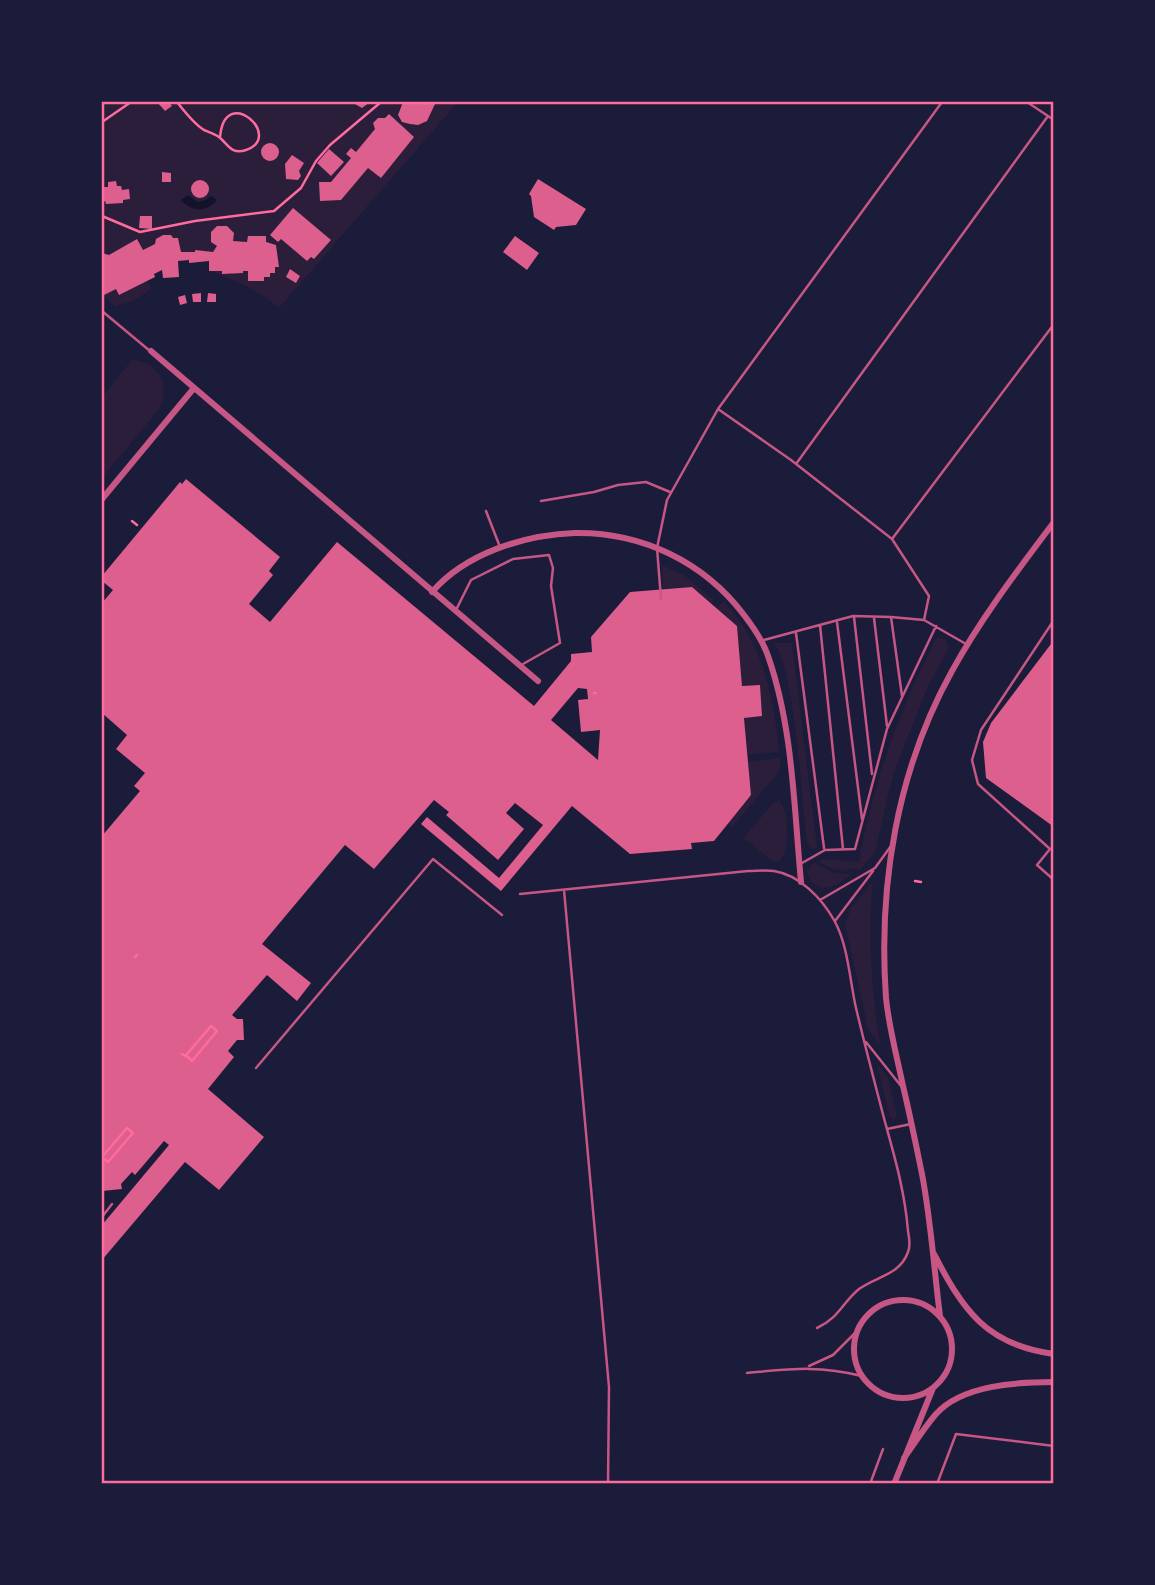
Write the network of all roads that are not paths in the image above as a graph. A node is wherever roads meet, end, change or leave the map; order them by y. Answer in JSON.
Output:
{"nodes":[{"id":1,"x":942,"y":102,"type":"edge"},
{"id":2,"x":1027,"y":102,"type":"edge"},
{"id":3,"x":1048,"y":116,"type":"junction"},
{"id":4,"x":1054,"y":120,"type":"edge"},
{"id":5,"x":102,"y":311,"type":"edge"},
{"id":6,"x":1054,"y":324,"type":"edge"},
{"id":7,"x":151,"y":351,"type":"joint"},
{"id":8,"x":194,"y":388,"type":"junction"},
{"id":9,"x":718,"y":409,"type":"junction"},
{"id":10,"x":796,"y":464,"type":"junction"},
{"id":11,"x":671,"y":493,"type":"junction"},
{"id":12,"x":102,"y":499,"type":"edge"},
{"id":13,"x":541,"y":500,"type":"dead end"},
{"id":14,"x":486,"y":511,"type":"dead end"},
{"id":15,"x":1054,"y":523,"type":"edge"},
{"id":16,"x":892,"y":539,"type":"junction"},
{"id":17,"x":500,"y":547,"type":"junction"},
{"id":18,"x":657,"y":548,"type":"junction"},
{"id":19,"x":432,"y":592,"type":"junction"},
{"id":20,"x":661,"y":599,"type":"dead end"},
{"id":21,"x":456,"y":612,"type":"junction"},
{"id":22,"x":853,"y":616,"type":"junction"},
{"id":23,"x":873,"y":616,"type":"junction"},
{"id":24,"x":891,"y":617,"type":"junction"},
{"id":25,"x":924,"y":620,"type":"junction"},
{"id":26,"x":1054,"y":620,"type":"edge"},
{"id":27,"x":837,"y":622,"type":"junction"},
{"id":28,"x":820,"y":625,"type":"junction"},
{"id":29,"x":936,"y":626,"type":"junction"},
{"id":30,"x":796,"y":633,"type":"junction"},
{"id":31,"x":761,"y":641,"type":"junction"},
{"id":32,"x":967,"y":645,"type":"junction"},
{"id":33,"x":520,"y":666,"type":"junction"},
{"id":34,"x":538,"y":681,"type":"dead end"},
{"id":35,"x":902,"y":696,"type":"junction"},
{"id":36,"x":887,"y":729,"type":"junction"},
{"id":37,"x":873,"y":777,"type":"junction"},
{"id":38,"x":862,"y":822,"type":"junction"},
{"id":39,"x":892,"y":845,"type":"junction"},
{"id":40,"x":843,"y":849,"type":"junction"},
{"id":41,"x":825,"y":850,"type":"junction"},
{"id":42,"x":799,"y":864,"type":"junction"},
{"id":43,"x":875,"y":868,"type":"junction"},
{"id":44,"x":1054,"y":880,"type":"edge"},
{"id":45,"x":801,"y":881,"type":"junction"},
{"id":46,"x":564,"y":890,"type":"junction"},
{"id":47,"x":520,"y":894,"type":"dead end"},
{"id":48,"x":820,"y":900,"type":"junction"},
{"id":49,"x":502,"y":915,"type":"dead end"},
{"id":50,"x":835,"y":921,"type":"junction"},
{"id":51,"x":864,"y":1039,"type":"junction"},
{"id":52,"x":256,"y":1068,"type":"dead end"},
{"id":53,"x":904,"y":1089,"type":"junction"},
{"id":54,"x":911,"y":1124,"type":"junction"},
{"id":55,"x":887,"y":1129,"type":"junction"},
{"id":56,"x":112,"y":1204,"type":"dead end"},
{"id":57,"x":102,"y":1217,"type":"edge"},
{"id":58,"x":931,"y":1249,"type":"junction"},
{"id":59,"x":940,"y":1316,"type":"junction"},
{"id":60,"x":817,"y":1328,"type":"dead end"},
{"id":61,"x":858,"y":1330,"type":"junction"},
{"id":62,"x":1054,"y":1354,"type":"edge"},
{"id":63,"x":806,"y":1367,"type":"junction"},
{"id":64,"x":747,"y":1373,"type":"dead end"},
{"id":65,"x":862,"y":1376,"type":"junction"},
{"id":66,"x":1054,"y":1382,"type":"edge"},
{"id":67,"x":933,"y":1388,"type":"junction"},
{"id":68,"x":1054,"y":1446,"type":"edge"},
{"id":69,"x":883,"y":1449,"type":"dead end"},
{"id":70,"x":904,"y":1458,"type":"junction"},
{"id":71,"x":608,"y":1483,"type":"edge"},
{"id":72,"x":870,"y":1483,"type":"edge"},
{"id":73,"x":894,"y":1483,"type":"edge"},
{"id":74,"x":937,"y":1483,"type":"edge"}],
"edges":[{"from":1,"to":9,"type":"lane"},
{"from":2,"to":3,"type":"lane"},
{"from":3,"to":4,"type":"lane"},
{"from":3,"to":10,"type":"lane"},
{"from":5,"to":7,"type":"lane"},
{"from":6,"to":16,"type":"lane"},
{"from":7,"to":8,"type":"street"},
{"from":8,"to":12,"type":"street"},
{"from":8,"to":19,"type":"street"},
{"from":9,"to":10,"type":"lane"},
{"from":9,"to":11,"type":"lane"},
{"from":10,"to":16,"type":"lane"},
{"from":11,"to":13,"type":"lane"},
{"from":11,"to":18,"type":"lane"},
{"from":14,"to":17,"type":"lane"},
{"from":15,"to":32,"type":"street"},
{"from":16,"to":25,"type":"lane"},
{"from":17,"to":18,"type":"street"},
{"from":17,"to":19,"type":"street"},
{"from":18,"to":20,"type":"lane"},
{"from":18,"to":31,"type":"street"},
{"from":19,"to":21,"type":"street"},
{"from":21,"to":33,"type":"street"},
{"from":21,"to":33,"type":"lane"},
{"from":22,"to":23,"type":"lane"},
{"from":22,"to":27,"type":"lane"},
{"from":22,"to":37,"type":"lane"},
{"from":23,"to":24,"type":"lane"},
{"from":23,"to":36,"type":"lane"},
{"from":24,"to":25,"type":"lane"},
{"from":24,"to":35,"type":"lane"},
{"from":25,"to":29,"type":"lane"},
{"from":26,"to":44,"type":"lane"},
{"from":27,"to":28,"type":"lane"},
{"from":27,"to":38,"type":"lane"},
{"from":28,"to":30,"type":"lane"},
{"from":28,"to":40,"type":"lane"},
{"from":29,"to":32,"type":"lane"},
{"from":29,"to":35,"type":"lane"},
{"from":30,"to":31,"type":"lane"},
{"from":30,"to":41,"type":"lane"},
{"from":31,"to":42,"type":"street"},
{"from":32,"to":39,"type":"street"},
{"from":33,"to":34,"type":"street"},
{"from":35,"to":36,"type":"lane"},
{"from":36,"to":37,"type":"lane"},
{"from":37,"to":38,"type":"lane"},
{"from":38,"to":40,"type":"lane"},
{"from":39,"to":43,"type":"lane"},
{"from":39,"to":53,"type":"street"},
{"from":40,"to":41,"type":"lane"},
{"from":41,"to":42,"type":"lane"},
{"from":42,"to":45,"type":"street"},
{"from":43,"to":48,"type":"lane"},
{"from":43,"to":50,"type":"lane"},
{"from":45,"to":46,"type":"lane"},
{"from":45,"to":48,"type":"lane"},
{"from":46,"to":47,"type":"lane"},
{"from":46,"to":71,"type":"lane"},
{"from":48,"to":50,"type":"lane"},
{"from":49,"to":52,"type":"lane"},
{"from":50,"to":51,"type":"lane"},
{"from":51,"to":53,"type":"lane"},
{"from":51,"to":55,"type":"lane"},
{"from":53,"to":54,"type":"street"},
{"from":54,"to":55,"type":"lane"},
{"from":54,"to":58,"type":"street"},
{"from":55,"to":60,"type":"lane"},
{"from":56,"to":57,"type":"lane"},
{"from":58,"to":59,"type":"street"},
{"from":58,"to":62,"type":"street"},
{"from":59,"to":61,"type":"street"},
{"from":59,"to":67,"type":"street"},
{"from":61,"to":63,"type":"lane"},
{"from":61,"to":65,"type":"street"},
{"from":63,"to":64,"type":"lane"},
{"from":63,"to":65,"type":"lane"},
{"from":65,"to":67,"type":"street"},
{"from":66,"to":70,"type":"street"},
{"from":67,"to":70,"type":"street"},
{"from":68,"to":74,"type":"lane"},
{"from":69,"to":72,"type":"lane"},
{"from":70,"to":73,"type":"street"}]}
